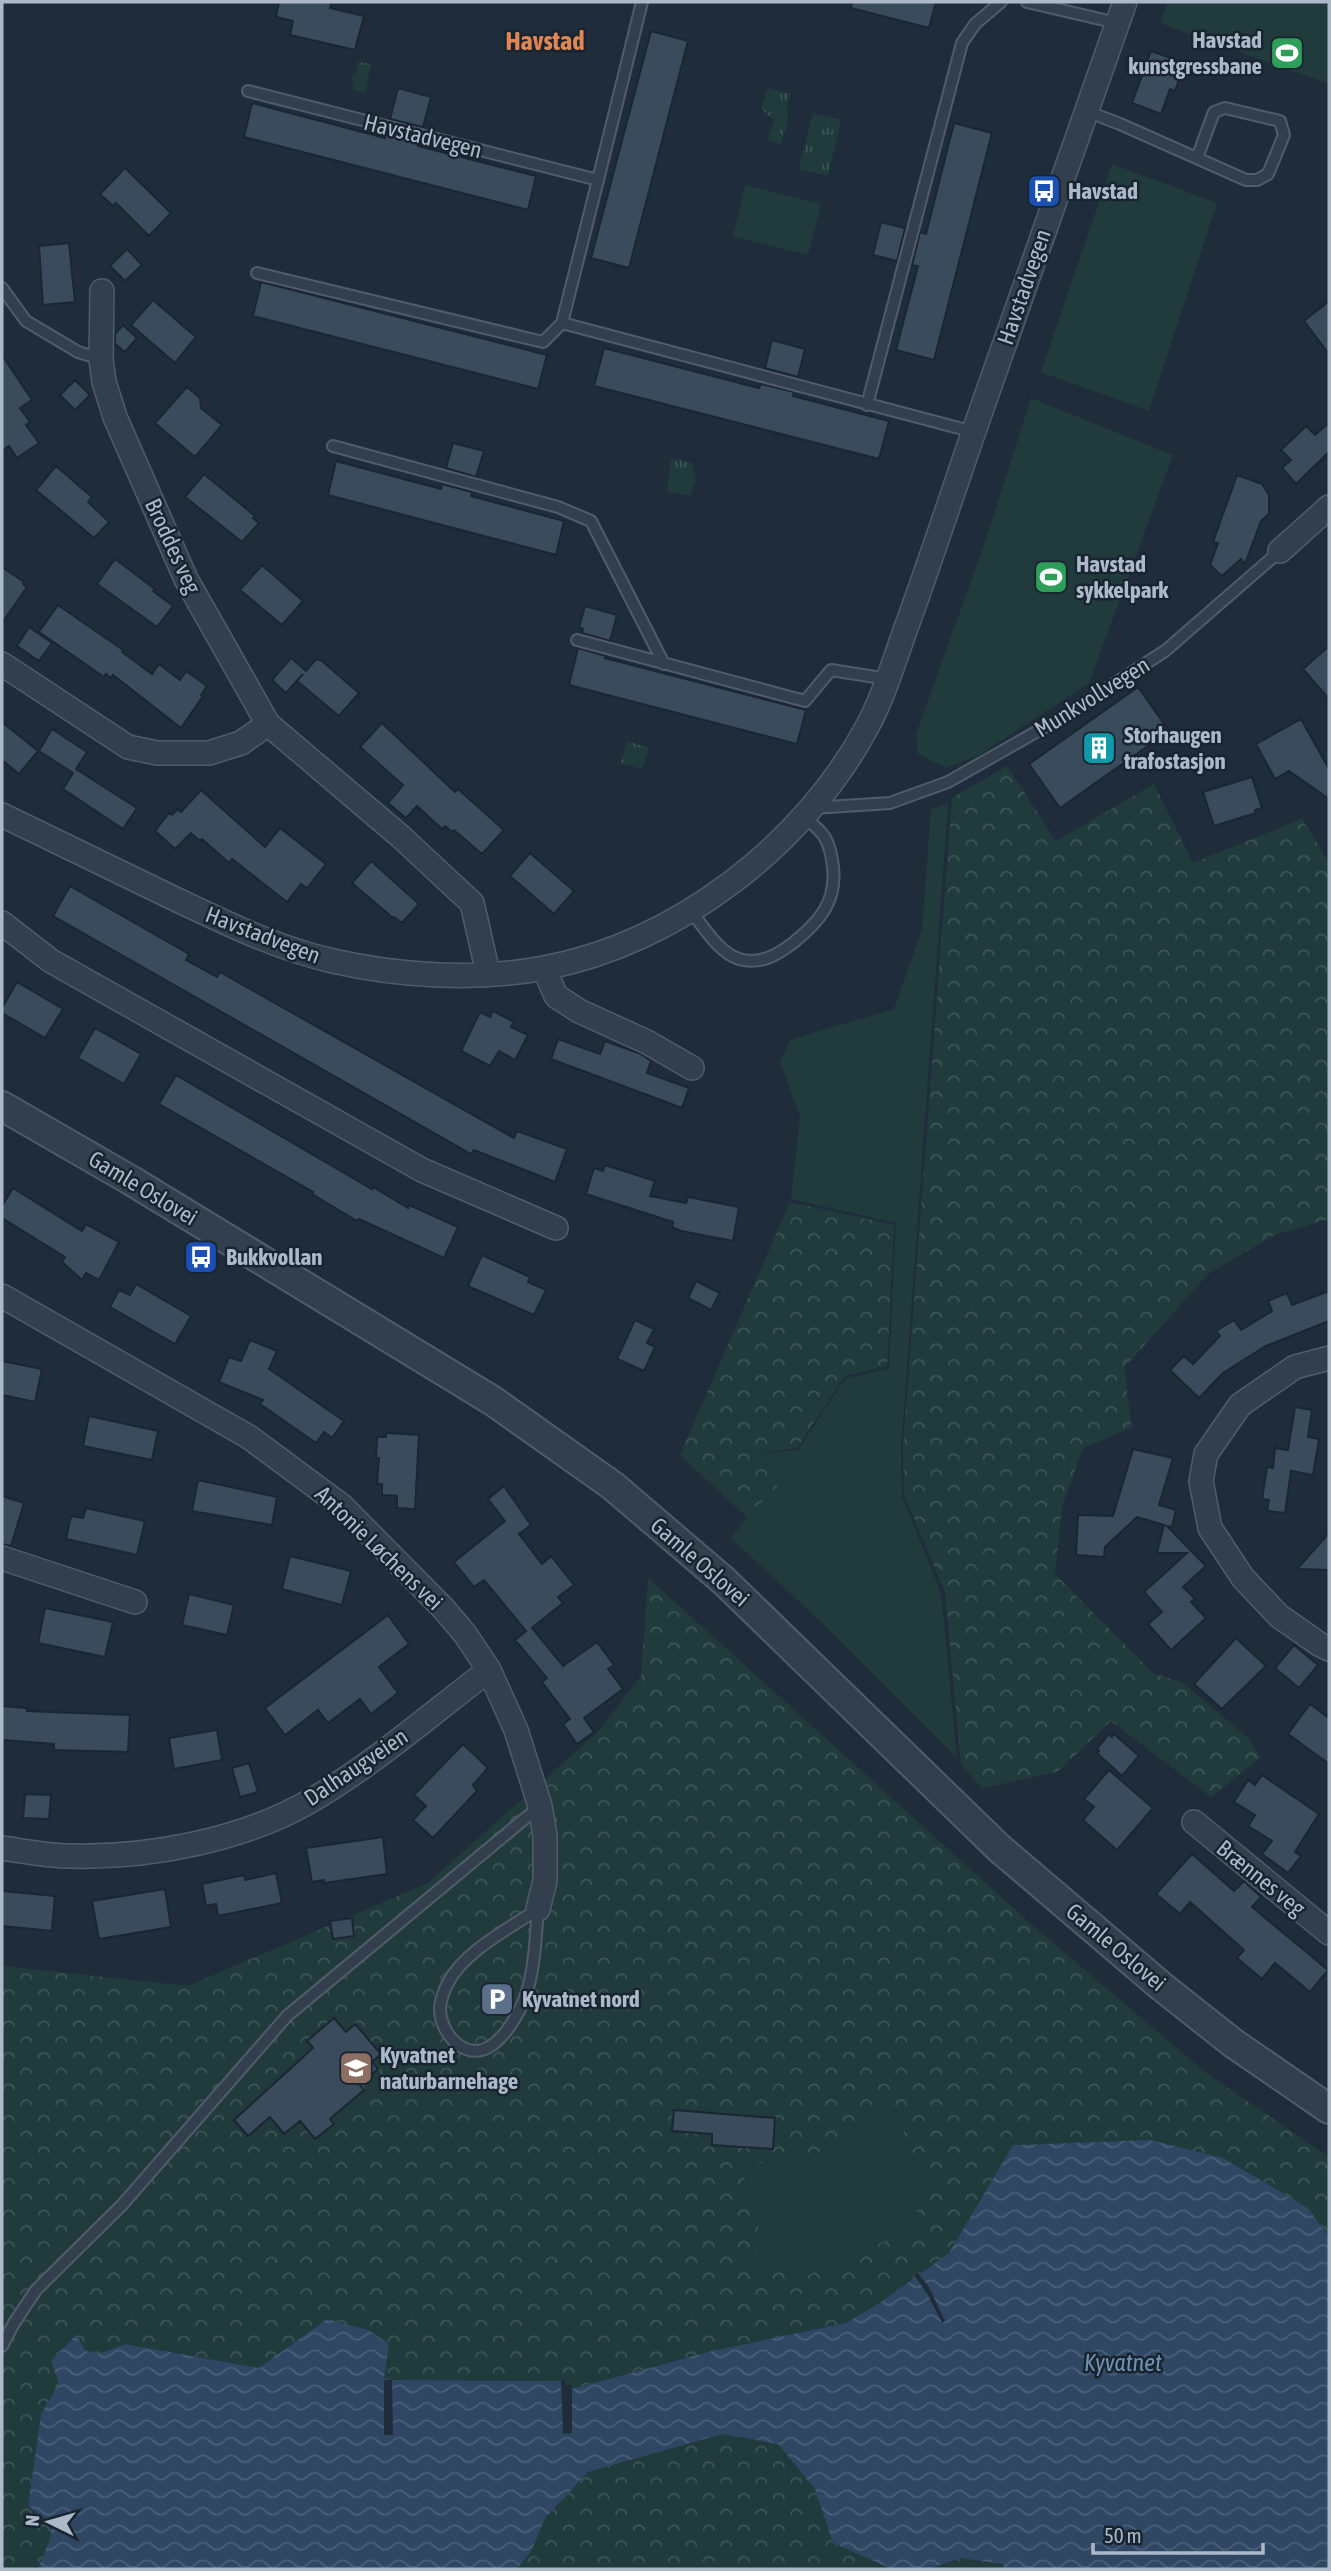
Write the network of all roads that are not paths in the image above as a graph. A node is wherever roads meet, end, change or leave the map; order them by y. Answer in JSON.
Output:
{"nodes":[{"id":1,"x":642,"y":2,"type":"edge"},
{"id":2,"x":1001,"y":2,"type":"edge"},
{"id":3,"x":1027,"y":2,"type":"edge"},
{"id":4,"x":1121,"y":12,"type":"edge"},
{"id":5,"x":248,"y":91,"type":"dead end"},
{"id":6,"x":1086,"y":111,"type":"junction"},
{"id":7,"x":1197,"y":158,"type":"junction"},
{"id":8,"x":598,"y":180,"type":"junction"},
{"id":9,"x":257,"y":273,"type":"dead end"},
{"id":10,"x":2,"y":288,"type":"edge"},
{"id":11,"x":102,"y":291,"type":"dead end"},
{"id":12,"x":562,"y":323,"type":"junction"},
{"id":13,"x":101,"y":359,"type":"junction"},
{"id":14,"x":867,"y":405,"type":"junction"},
{"id":15,"x":974,"y":432,"type":"junction"},
{"id":16,"x":334,"y":446,"type":"dead end"},
{"id":17,"x":1329,"y":507,"type":"edge"},
{"id":18,"x":1280,"y":551,"type":"joint"},
{"id":19,"x":578,"y":640,"type":"dead end"},
{"id":20,"x":2,"y":664,"type":"edge"},
{"id":21,"x":664,"y":664,"type":"junction"},
{"id":22,"x":888,"y":679,"type":"junction"},
{"id":23,"x":268,"y":724,"type":"junction"},
{"id":24,"x":809,"y":813,"type":"junction"},
{"id":25,"x":2,"y":814,"type":"edge"},
{"id":26,"x":690,"y":910,"type":"junction"},
{"id":27,"x":2,"y":923,"type":"edge"},
{"id":28,"x":544,"y":968,"type":"junction"},
{"id":29,"x":488,"y":973,"type":"junction"},
{"id":30,"x":692,"y":1068,"type":"dead end"},
{"id":31,"x":2,"y":1106,"type":"edge"},
{"id":32,"x":556,"y":1228,"type":"dead end"},
{"id":33,"x":2,"y":1296,"type":"edge"},
{"id":34,"x":1329,"y":1358,"type":"edge"},
{"id":35,"x":2,"y":1558,"type":"edge"},
{"id":36,"x":135,"y":1602,"type":"dead end"},
{"id":37,"x":1329,"y":1648,"type":"edge"},
{"id":38,"x":489,"y":1670,"type":"junction"},
{"id":39,"x":540,"y":1806,"type":"junction"},
{"id":40,"x":1194,"y":1822,"type":"dead end"},
{"id":41,"x":2,"y":1848,"type":"edge"},
{"id":42,"x":538,"y":1909,"type":"junction"},
{"id":43,"x":1329,"y":1933,"type":"edge"},
{"id":44,"x":1329,"y":2109,"type":"edge"},
{"id":45,"x":2,"y":2317,"type":"edge"},
{"id":46,"x":14,"y":2323,"type":"junction"},
{"id":47,"x":2,"y":2346,"type":"edge"}],
"edges":[{"from":1,"to":8,"type":"lane"},
{"from":2,"to":14,"type":"lane"},
{"from":3,"to":4,"type":"lane","name":"Havstadvegen"},
{"from":4,"to":6,"type":"street","name":"Havstadvegen"},
{"from":5,"to":8,"type":"lane","name":"Havstadvegen"},
{"from":6,"to":7,"type":"lane"},
{"from":6,"to":15,"type":"street","name":"Havstadvegen"},
{"from":7,"to":7,"type":"lane"},
{"from":8,"to":12,"type":"lane"},
{"from":9,"to":12,"type":"lane"},
{"from":10,"to":13,"type":"lane"},
{"from":11,"to":13,"type":"street","name":"Broddes veg"},
{"from":12,"to":14,"type":"lane"},
{"from":13,"to":23,"type":"street","name":"Broddes veg"},
{"from":14,"to":15,"type":"lane"},
{"from":15,"to":22,"type":"street","name":"Havstadvegen"},
{"from":16,"to":21,"type":"lane"},
{"from":17,"to":18,"type":"street","name":"Munkvollvegen"},
{"from":18,"to":24,"type":"lane","name":"Munkvollvegen"},
{"from":19,"to":21,"type":"lane"},
{"from":20,"to":23,"type":"street"},
{"from":21,"to":22,"type":"lane"},
{"from":22,"to":24,"type":"street","name":"Havstadvegen"},
{"from":23,"to":29,"type":"street","name":"Broddes veg"},
{"from":24,"to":26,"type":"street","name":"Havstadvegen"},
{"from":24,"to":26,"type":"lane"},
{"from":25,"to":29,"type":"street","name":"Havstadvegen"},
{"from":26,"to":28,"type":"street","name":"Havstadvegen"},
{"from":27,"to":32,"type":"street"},
{"from":28,"to":29,"type":"street","name":"Havstadvegen"},
{"from":28,"to":30,"type":"street"},
{"from":31,"to":44,"type":"street","name":"Gamle Oslovei"},
{"from":33,"to":38,"type":"street","name":"Antonie Løchens vei"},
{"from":34,"to":37,"type":"street"},
{"from":35,"to":36,"type":"street"},
{"from":38,"to":39,"type":"street","name":"Antonie Løchens vei"},
{"from":38,"to":41,"type":"street","name":"Dalhaugveien"},
{"from":39,"to":42,"type":"street","name":"Antonie Løchens vei"},
{"from":39,"to":46,"type":"lane"},
{"from":40,"to":43,"type":"street","name":"Brænnes veg"},
{"from":42,"to":42,"type":"lane","name":"Antonie Løchens vei"},
{"from":45,"to":46,"type":"lane"},
{"from":46,"to":47,"type":"lane"}]}
